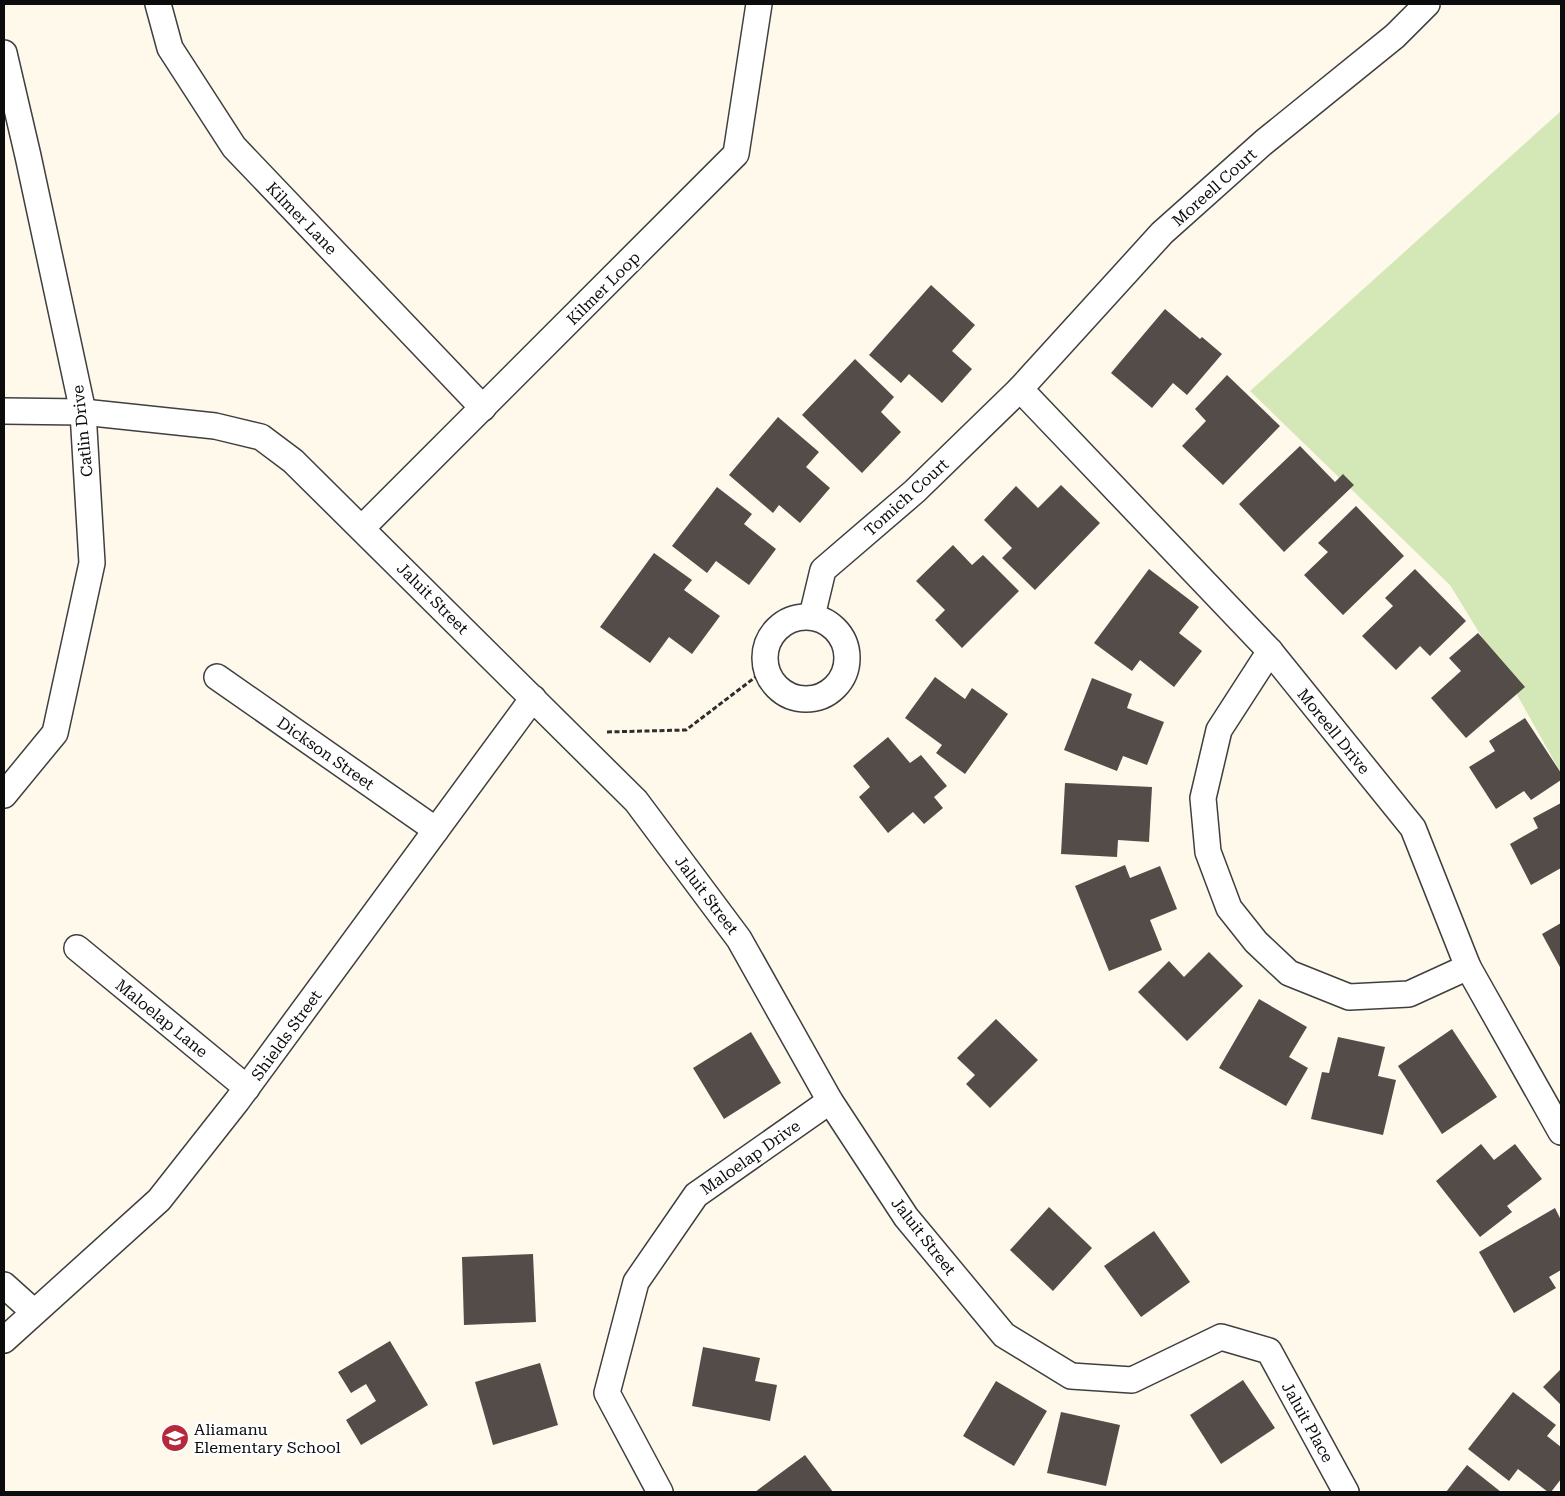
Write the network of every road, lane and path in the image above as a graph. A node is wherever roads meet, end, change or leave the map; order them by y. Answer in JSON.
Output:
{"nodes":[{"id":1,"x":158,"y":4,"type":"edge"},
{"id":2,"x":759,"y":4,"type":"edge"},
{"id":3,"x":1427,"y":4,"type":"edge"},
{"id":4,"x":4,"y":53,"type":"edge"},
{"id":5,"x":1020,"y":389,"type":"junction"},
{"id":6,"x":483,"y":408,"type":"junction"},
{"id":7,"x":4,"y":411,"type":"edge"},
{"id":8,"x":83,"y":412,"type":"junction"},
{"id":9,"x":362,"y":528,"type":"junction"},
{"id":10,"x":812,"y":616,"type":"junction"},
{"id":11,"x":1270,"y":651,"type":"junction"},
{"id":12,"x":766,"y":669,"type":"junction"},
{"id":13,"x":217,"y":677,"type":"dead end"},
{"id":14,"x":533,"y":698,"type":"junction"},
{"id":15,"x":568,"y":733,"type":"junction"},
{"id":16,"x":4,"y":796,"type":"edge"},
{"id":17,"x":436,"y":830,"type":"junction"},
{"id":18,"x":77,"y":948,"type":"dead end"},
{"id":19,"x":1468,"y":967,"type":"junction"},
{"id":20,"x":247,"y":1088,"type":"junction"},
{"id":21,"x":830,"y":1101,"type":"junction"},
{"id":22,"x":1561,"y":1132,"type":"edge"},
{"id":23,"x":4,"y":1285,"type":"edge"},
{"id":24,"x":34,"y":1312,"type":"junction"},
{"id":25,"x":4,"y":1340,"type":"edge"},
{"id":26,"x":1269,"y":1351,"type":"joint"},
{"id":27,"x":660,"y":1492,"type":"edge"},
{"id":28,"x":1346,"y":1492,"type":"edge"}],
"edges":[{"from":1,"to":6,"type":"street","name":"Kilmer Lane"},
{"from":2,"to":6,"type":"street","name":"Kilmer Loop"},
{"from":3,"to":5,"type":"street","name":"Moreell Court"},
{"from":4,"to":8,"type":"street","name":"Catlin Drive"},
{"from":5,"to":10,"type":"street","name":"Tomich Court"},
{"from":5,"to":11,"type":"street","name":"Moreell Drive"},
{"from":6,"to":9,"type":"street","name":"Kilmer Loop"},
{"from":7,"to":8,"type":"street","name":"Jaluit Street"},
{"from":8,"to":9,"type":"street","name":"Jaluit Street"},
{"from":8,"to":16,"type":"street","name":"Catlin Drive"},
{"from":9,"to":14,"type":"street","name":"Jaluit Street"},
{"from":10,"to":12,"type":"street"},
{"from":10,"to":12,"type":"street"},
{"from":11,"to":19,"type":"street","name":"Moreell Drive"},
{"from":11,"to":19,"type":"street"},
{"from":12,"to":15,"type":"path"},
{"from":13,"to":17,"type":"street","name":"Dickson Street"},
{"from":14,"to":15,"type":"street","name":"Jaluit Street"},
{"from":14,"to":17,"type":"street","name":"Shields Street"},
{"from":15,"to":21,"type":"street","name":"Jaluit Street"},
{"from":17,"to":20,"type":"street","name":"Shields Street"},
{"from":18,"to":20,"type":"street","name":"Maloelap Lane"},
{"from":19,"to":22,"type":"street","name":"Moreell Drive"},
{"from":20,"to":24,"type":"street","name":"Shields Street"},
{"from":21,"to":26,"type":"street","name":"Jaluit Street"},
{"from":21,"to":27,"type":"street","name":"Maloelap Drive"},
{"from":23,"to":24,"type":"street"},
{"from":24,"to":25,"type":"street","name":"Shields Street"},
{"from":26,"to":28,"type":"street","name":"Jaluit Place"}]}
